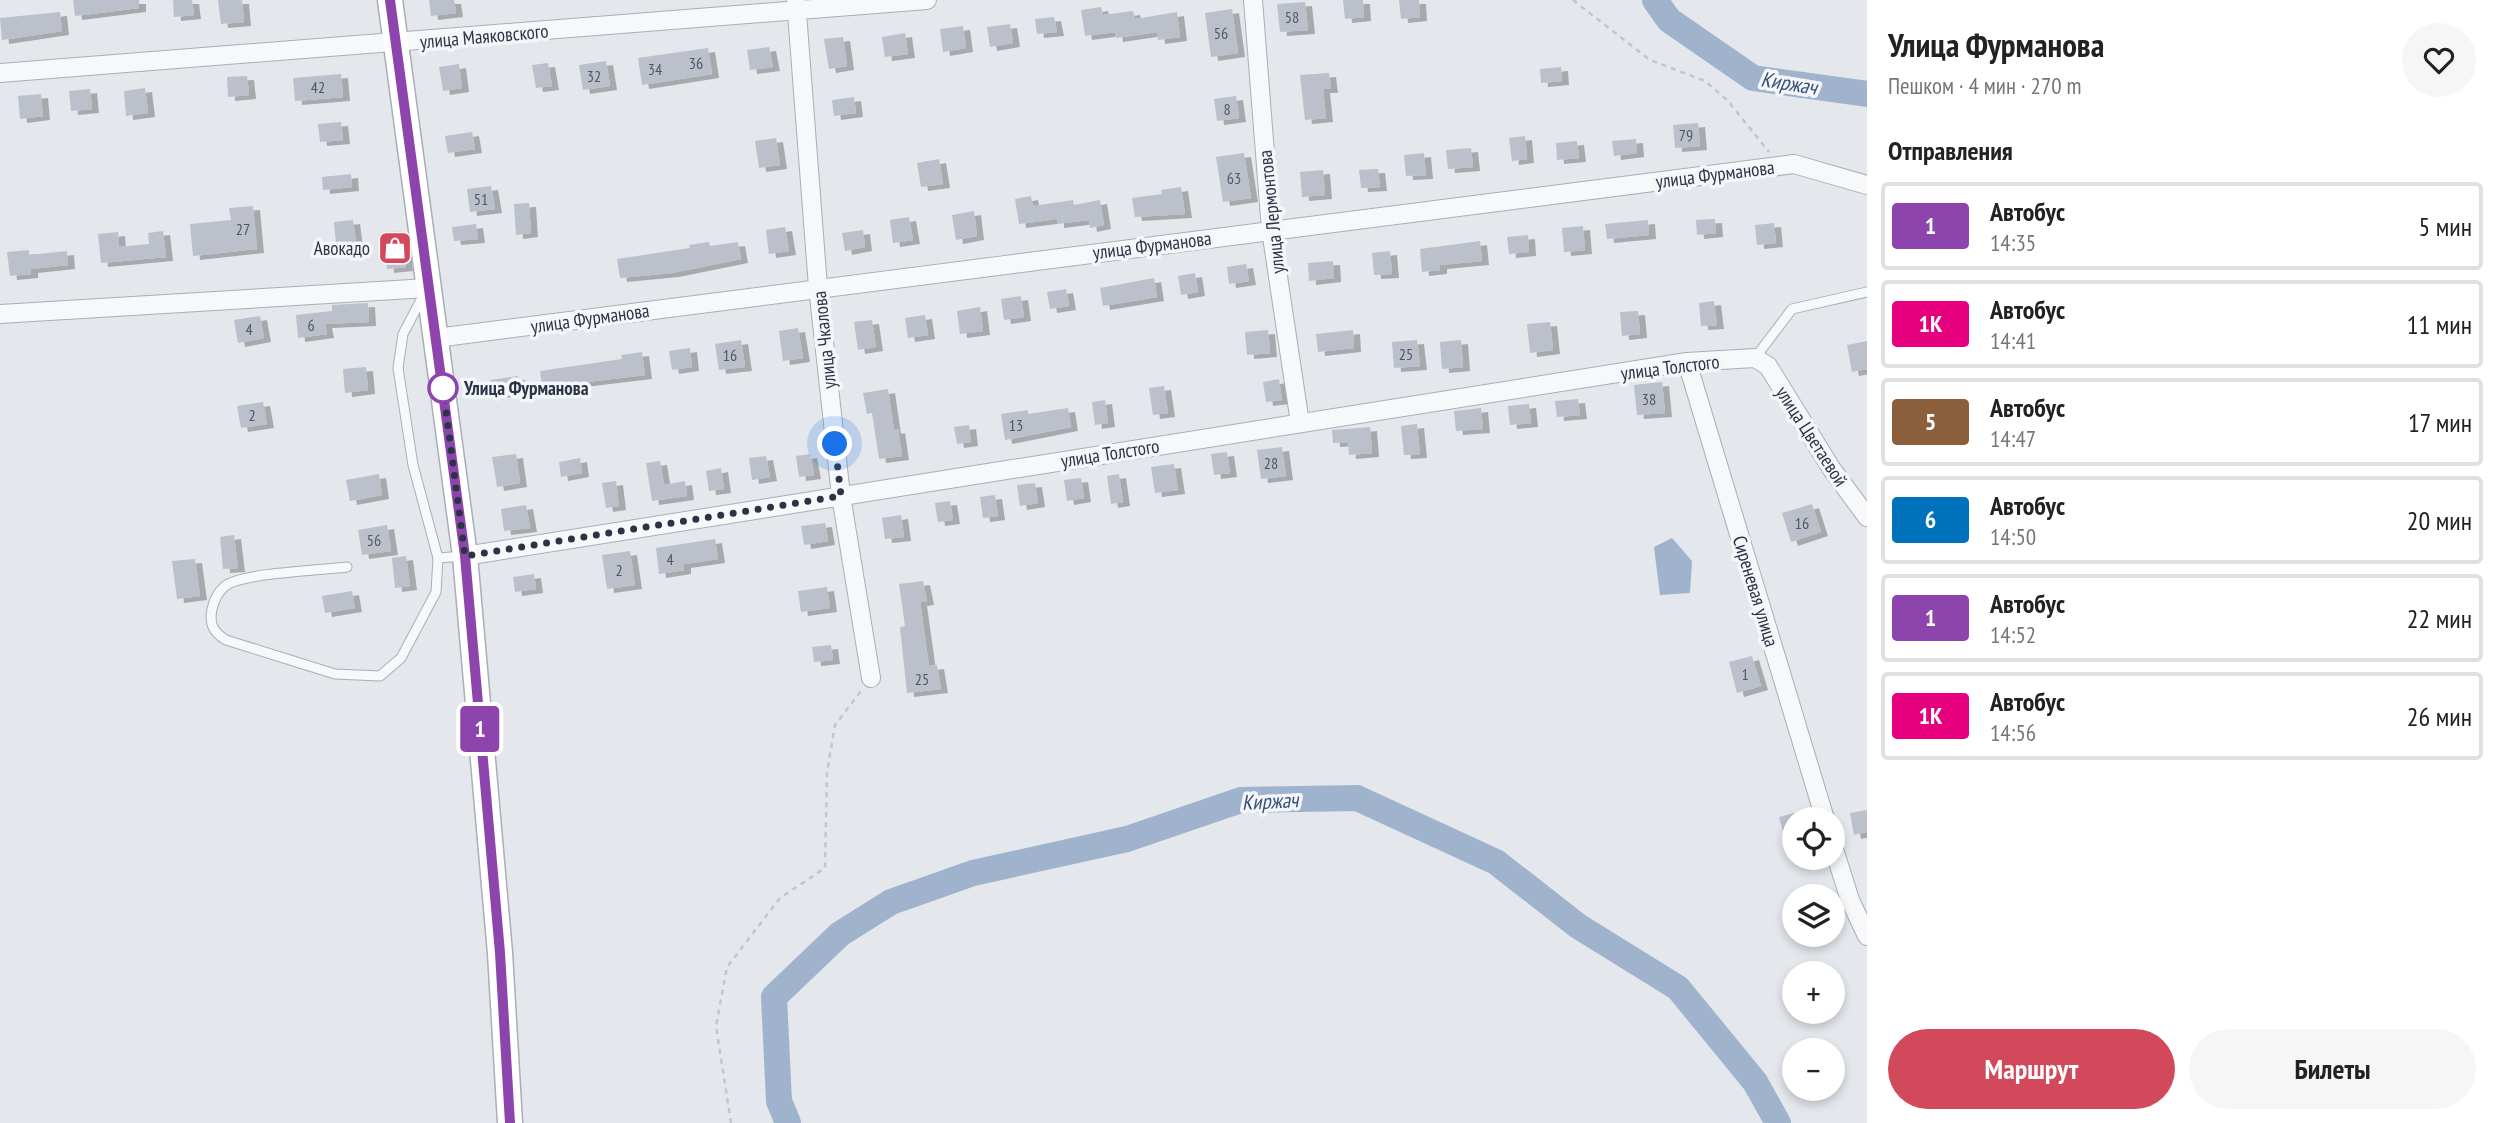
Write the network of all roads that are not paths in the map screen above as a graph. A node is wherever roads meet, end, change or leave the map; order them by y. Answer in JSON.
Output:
{"nodes":[{"id":1,"x":390,"y":0,"type":"edge"},
{"id":2,"x":927,"y":0,"type":"edge"},
{"id":3,"x":1253,"y":0,"type":"edge"},
{"id":4,"x":796,"y":5,"type":"edge"},
{"id":5,"x":398,"y":43,"type":"junction"},
{"id":6,"x":0,"y":73,"type":"edge"},
{"id":7,"x":1867,"y":185,"type":"edge"},
{"id":8,"x":1271,"y":230,"type":"junction"},
{"id":9,"x":818,"y":287,"type":"junction"},
{"id":10,"x":428,"y":288,"type":"junction"},
{"id":11,"x":1867,"y":292,"type":"edge"},
{"id":12,"x":0,"y":314,"type":"edge"},
{"id":13,"x":436,"y":338,"type":"junction"},
{"id":14,"x":1755,"y":358,"type":"junction"},
{"id":15,"x":1687,"y":362,"type":"junction"},
{"id":16,"x":1300,"y":423,"type":"junction"},
{"id":17,"x":841,"y":496,"type":"junction"},
{"id":18,"x":1867,"y":517,"type":"edge"},
{"id":19,"x":465,"y":556,"type":"junction"},
{"id":20,"x":438,"y":558,"type":"junction"},
{"id":21,"x":346,"y":567,"type":"dead end"},
{"id":22,"x":871,"y":678,"type":"road end"},
{"id":23,"x":1821,"y":807,"type":"edge"},
{"id":24,"x":1841,"y":870,"type":"edge"},
{"id":25,"x":1867,"y":936,"type":"edge"},
{"id":26,"x":510,"y":1123,"type":"edge"}],
"edges":[{"from":1,"to":5,"type":"street"},
{"from":2,"to":4,"type":"street","name":"улица Маяковского"},
{"from":3,"to":8,"type":"street","name":"улица Лермонтова"},
{"from":4,"to":5,"type":"street","name":"улица Маяковского"},
{"from":4,"to":9,"type":"street","name":"улица Чкалова"},
{"from":5,"to":6,"type":"street","name":"улица Маяковского"},
{"from":5,"to":10,"type":"street"},
{"from":7,"to":8,"type":"street","name":"улица Фурманова"},
{"from":8,"to":9,"type":"street","name":"улица Фурманова"},
{"from":8,"to":16,"type":"street","name":"улица Лермонтова"},
{"from":9,"to":13,"type":"street","name":"улица Фурманова"},
{"from":9,"to":17,"type":"street","name":"улица Чкалова"},
{"from":10,"to":12,"type":"street"},
{"from":10,"to":13,"type":"street"},
{"from":10,"to":20,"type":"lane"},
{"from":11,"to":14,"type":"lane"},
{"from":13,"to":19,"type":"street"},
{"from":14,"to":15,"type":"street","name":"улица Толстого"},
{"from":14,"to":18,"type":"street","name":"улица Цветаевой"},
{"from":15,"to":16,"type":"street","name":"улица Толстого"},
{"from":15,"to":23,"type":"street","name":"Сиреневая улица"},
{"from":16,"to":17,"type":"street","name":"улица Толстого"},
{"from":17,"to":19,"type":"street","name":"улица Толстого"},
{"from":17,"to":22,"type":"street","name":"улица Чкалова"},
{"from":19,"to":20,"type":"lane"},
{"from":19,"to":26,"type":"street"},
{"from":20,"to":21,"type":"lane"},
{"from":24,"to":25,"type":"street"}]}
